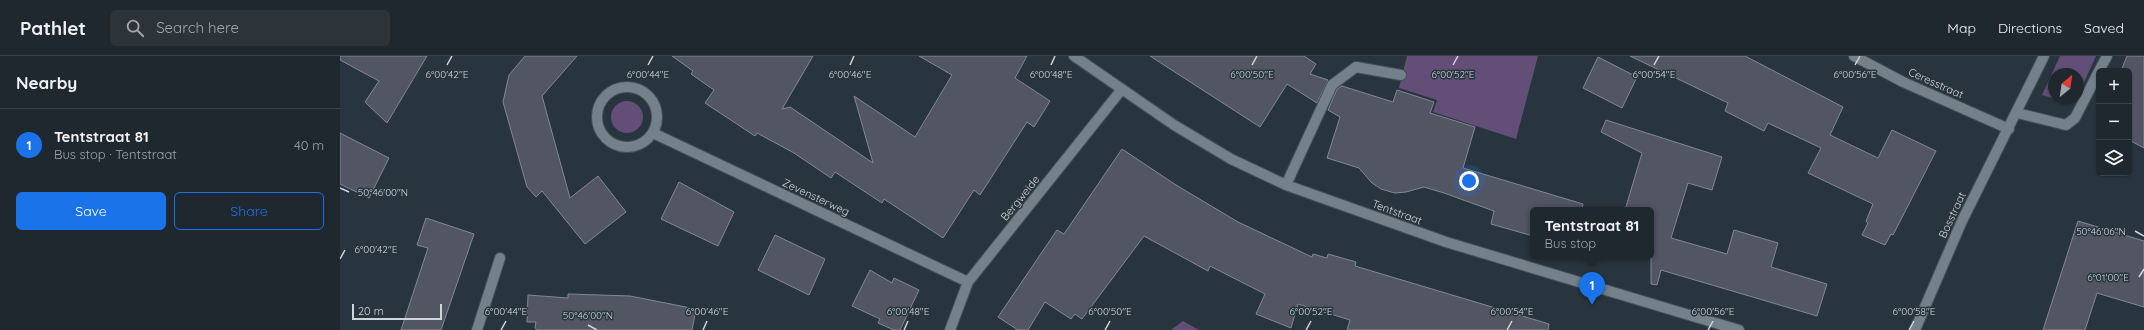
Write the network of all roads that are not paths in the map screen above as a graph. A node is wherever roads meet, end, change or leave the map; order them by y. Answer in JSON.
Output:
{"nodes":[{"id":1,"x":1074,"y":56,"type":"edge"},
{"id":2,"x":1854,"y":56,"type":"edge"},
{"id":3,"x":2044,"y":56,"type":"edge"},
{"id":4,"x":2107,"y":56,"type":"edge"},
{"id":5,"x":2101,"y":68,"type":"edge"},
{"id":6,"x":1401,"y":75,"type":"dead end"},
{"id":7,"x":2096,"y":77,"type":"edge"},
{"id":8,"x":1122,"y":89,"type":"junction"},
{"id":9,"x":2017,"y":113,"type":"junction"},
{"id":10,"x":2009,"y":129,"type":"junction"},
{"id":11,"x":653,"y":133,"type":"junction"},
{"id":12,"x":1286,"y":185,"type":"junction"},
{"id":13,"x":500,"y":258,"type":"dead end"},
{"id":14,"x":968,"y":282,"type":"junction"},
{"id":15,"x":477,"y":330,"type":"edge"},
{"id":16,"x":950,"y":330,"type":"edge"},
{"id":17,"x":1739,"y":330,"type":"edge"},
{"id":18,"x":1915,"y":330,"type":"edge"}],
"edges":[{"from":1,"to":8,"type":"street","name":"Tentstraat"},
{"from":2,"to":10,"type":"street","name":"Ceresstraat"},
{"from":3,"to":9,"type":"street","name":"Bosstraat"},
{"from":4,"to":5,"type":"street"},
{"from":6,"to":12,"type":"street"},
{"from":7,"to":9,"type":"street"},
{"from":8,"to":12,"type":"street","name":"Tentstraat"},
{"from":8,"to":14,"type":"street","name":"Bergweide"},
{"from":9,"to":10,"type":"street","name":"Bosstraat"},
{"from":10,"to":18,"type":"street","name":"Bosstraat"},
{"from":11,"to":11,"type":"street"},
{"from":11,"to":14,"type":"street","name":"Zevensterweg"},
{"from":12,"to":17,"type":"street","name":"Tentstraat"},
{"from":13,"to":15,"type":"street"},
{"from":14,"to":16,"type":"street","name":"Bergweide"}]}
